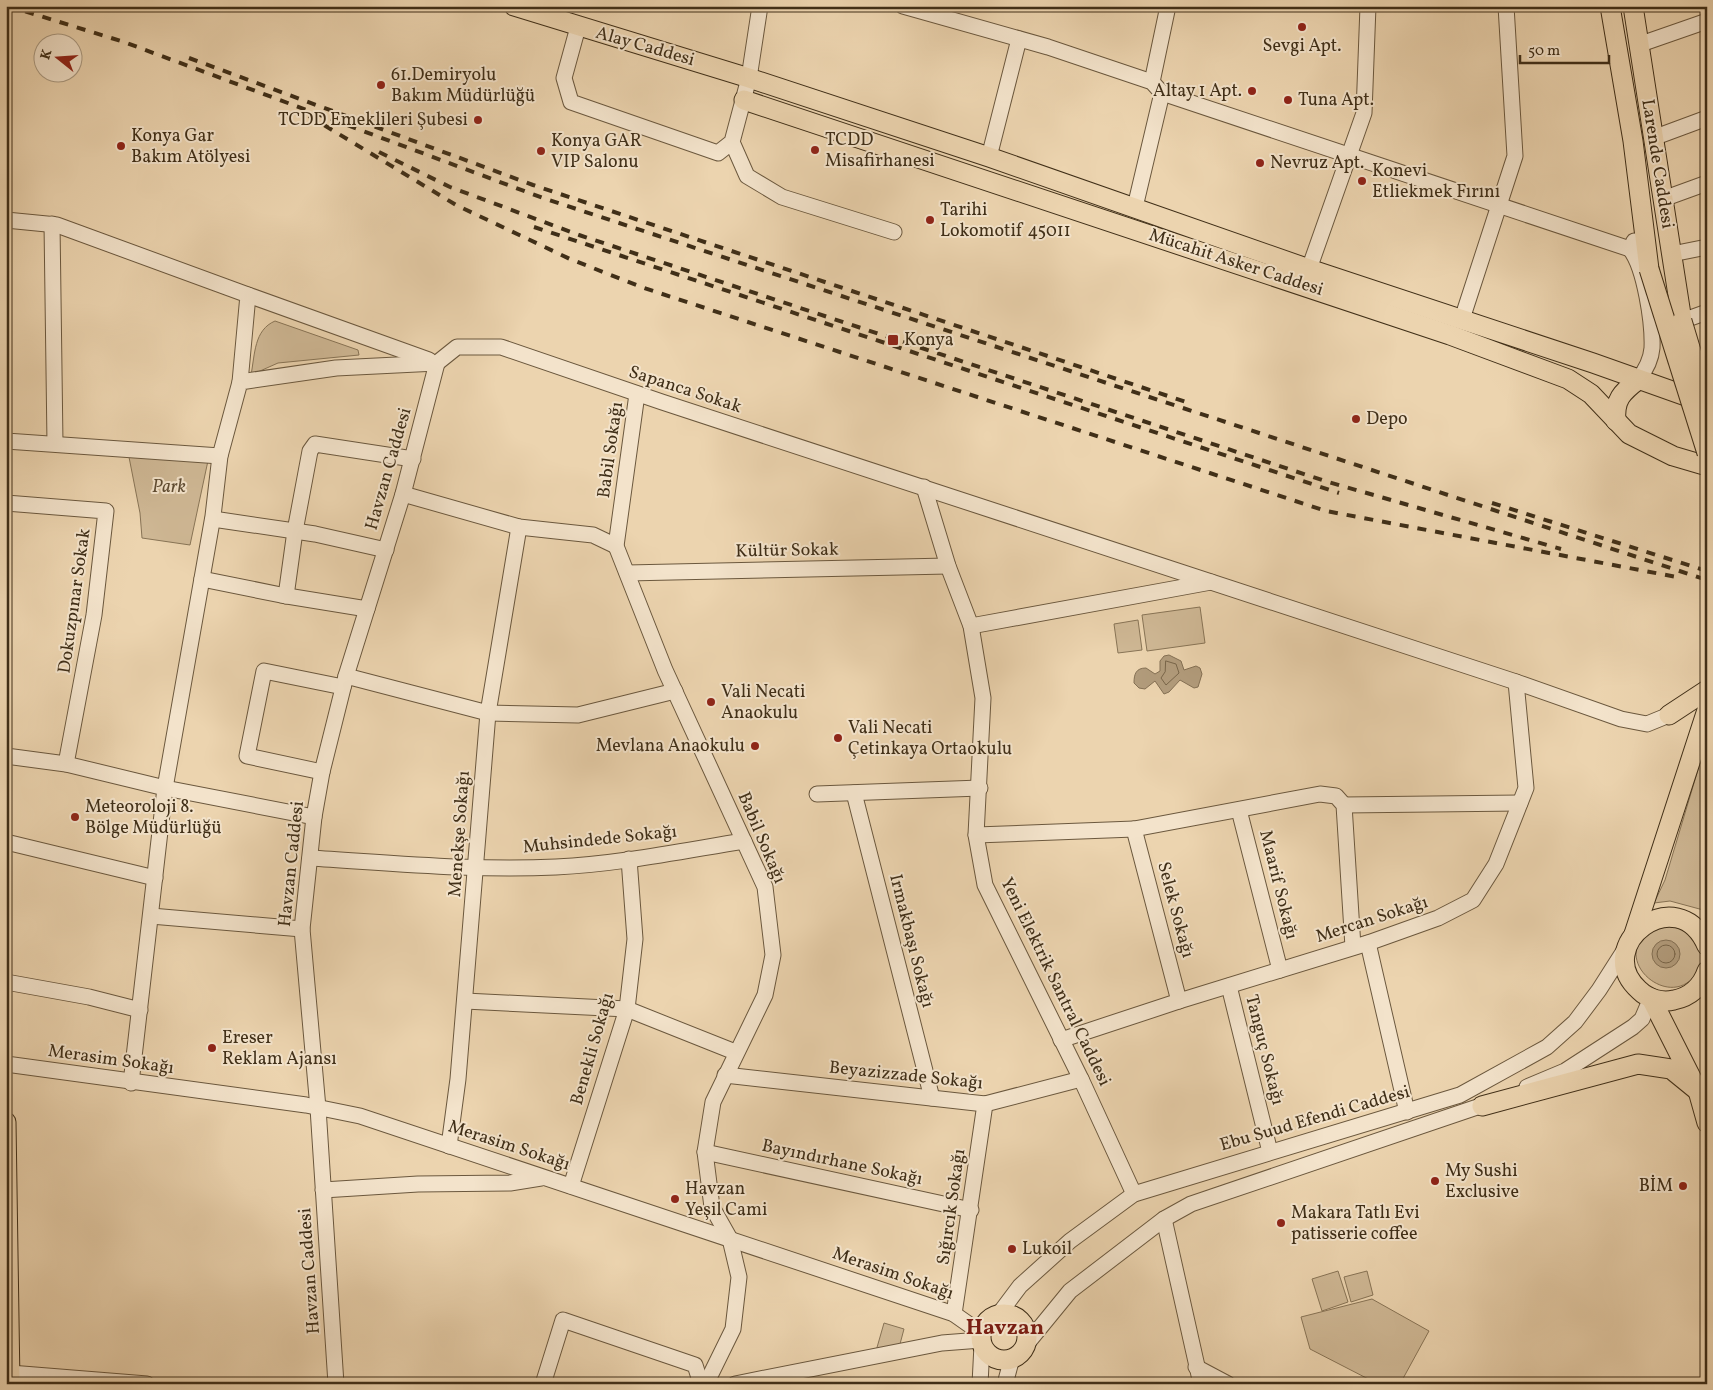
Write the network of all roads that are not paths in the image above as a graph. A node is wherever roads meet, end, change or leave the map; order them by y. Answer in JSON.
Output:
{"nodes":[{"id":1,"x":514,"y":6,"type":"edge"},
{"id":2,"x":760,"y":6,"type":"edge"},
{"id":3,"x":903,"y":6,"type":"edge"},
{"id":4,"x":1168,"y":6,"type":"edge"},
{"id":5,"x":1368,"y":6,"type":"edge"},
{"id":6,"x":1506,"y":6,"type":"edge"},
{"id":7,"x":1610,"y":6,"type":"edge"},
{"id":8,"x":1633,"y":6,"type":"edge"},
{"id":9,"x":927,"y":9,"type":"edge"},
{"id":10,"x":544,"y":11,"type":"edge"},
{"id":11,"x":1707,"y":21,"type":"edge"},
{"id":12,"x":578,"y":27,"type":"junction"},
{"id":13,"x":1019,"y":39,"type":"junction"},
{"id":14,"x":1638,"y":45,"type":"junction"},
{"id":15,"x":749,"y":78,"type":"junction"},
{"id":16,"x":1157,"y":88,"type":"junction"},
{"id":17,"x":744,"y":100,"type":"junction"},
{"id":18,"x":1707,"y":118,"type":"edge"},
{"id":19,"x":1653,"y":138,"type":"junction"},
{"id":20,"x":732,"y":142,"type":"junction"},
{"id":21,"x":1349,"y":156,"type":"junction"},
{"id":22,"x":989,"y":157,"type":"junction"},
{"id":23,"x":1707,"y":183,"type":"edge"},
{"id":24,"x":1663,"y":199,"type":"junction"},
{"id":25,"x":1500,"y":206,"type":"junction"},
{"id":26,"x":1135,"y":207,"type":"junction"},
{"id":27,"x":6,"y":220,"type":"edge"},
{"id":28,"x":52,"y":224,"type":"junction"},
{"id":29,"x":894,"y":232,"type":"dead end"},
{"id":30,"x":1707,"y":247,"type":"edge"},
{"id":31,"x":1638,"y":248,"type":"junction"},
{"id":32,"x":1672,"y":254,"type":"junction"},
{"id":33,"x":1309,"y":269,"type":"junction"},
{"id":34,"x":248,"y":296,"type":"junction"},
{"id":35,"x":1707,"y":312,"type":"edge"},
{"id":36,"x":1462,"y":319,"type":"junction"},
{"id":37,"x":1682,"y":321,"type":"junction"},
{"id":38,"x":437,"y":363,"type":"junction"},
{"id":39,"x":1638,"y":380,"type":"junction"},
{"id":40,"x":240,"y":382,"type":"junction"},
{"id":41,"x":637,"y":394,"type":"junction"},
{"id":42,"x":1707,"y":404,"type":"edge"},
{"id":43,"x":1616,"y":421,"type":"junction"},
{"id":44,"x":6,"y":441,"type":"edge"},
{"id":45,"x":55,"y":443,"type":"junction"},
{"id":46,"x":1707,"y":453,"type":"edge"},
{"id":47,"x":220,"y":456,"type":"junction"},
{"id":48,"x":413,"y":459,"type":"junction"},
{"id":49,"x":1707,"y":466,"type":"edge"},
{"id":50,"x":924,"y":488,"type":"junction"},
{"id":51,"x":403,"y":494,"type":"junction"},
{"id":52,"x":6,"y":503,"type":"edge"},
{"id":53,"x":213,"y":519,"type":"junction"},
{"id":54,"x":519,"y":527,"type":"junction"},
{"id":55,"x":295,"y":531,"type":"junction"},
{"id":56,"x":616,"y":546,"type":"junction"},
{"id":57,"x":386,"y":550,"type":"junction"},
{"id":58,"x":948,"y":566,"type":"junction"},
{"id":59,"x":627,"y":573,"type":"junction"},
{"id":60,"x":202,"y":579,"type":"junction"},
{"id":61,"x":1214,"y":582,"type":"junction"},
{"id":62,"x":286,"y":596,"type":"junction"},
{"id":63,"x":367,"y":609,"type":"junction"},
{"id":64,"x":971,"y":626,"type":"junction"},
{"id":65,"x":345,"y":681,"type":"junction"},
{"id":66,"x":1516,"y":682,"type":"junction"},
{"id":67,"x":1707,"y":690,"type":"edge"},
{"id":68,"x":675,"y":691,"type":"junction"},
{"id":69,"x":1707,"y":710,"type":"edge"},
{"id":70,"x":488,"y":713,"type":"junction"},
{"id":71,"x":1669,"y":715,"type":"joint"},
{"id":72,"x":6,"y":756,"type":"edge"},
{"id":73,"x":66,"y":764,"type":"junction"},
{"id":74,"x":322,"y":772,"type":"junction"},
{"id":75,"x":165,"y":788,"type":"junction"},
{"id":76,"x":980,"y":788,"type":"junction"},
{"id":77,"x":854,"y":793,"type":"junction"},
{"id":78,"x":816,"y":794,"type":"dead end"},
{"id":79,"x":1520,"y":803,"type":"junction"},
{"id":80,"x":1344,"y":805,"type":"junction"},
{"id":81,"x":1240,"y":810,"type":"junction"},
{"id":82,"x":314,"y":817,"type":"junction"},
{"id":83,"x":1134,"y":829,"type":"junction"},
{"id":84,"x":976,"y":834,"type":"junction"},
{"id":85,"x":744,"y":841,"type":"junction"},
{"id":86,"x":6,"y":842,"type":"edge"},
{"id":87,"x":310,"y":858,"type":"junction"},
{"id":88,"x":629,"y":859,"type":"junction"},
{"id":89,"x":476,"y":868,"type":"junction"},
{"id":90,"x":155,"y":878,"type":"junction"},
{"id":91,"x":151,"y":916,"type":"junction"},
{"id":92,"x":302,"y":929,"type":"junction"},
{"id":93,"x":1631,"y":939,"type":"junction"},
{"id":94,"x":1360,"y":945,"type":"junction"},
{"id":95,"x":1707,"y":946,"type":"edge"},
{"id":96,"x":1280,"y":970,"type":"junction"},
{"id":97,"x":1706,"y":978,"type":"edge"},
{"id":98,"x":6,"y":982,"type":"edge"},
{"id":99,"x":1229,"y":986,"type":"junction"},
{"id":100,"x":1651,"y":998,"type":"junction"},
{"id":101,"x":1179,"y":1001,"type":"junction"},
{"id":102,"x":464,"y":1002,"type":"junction"},
{"id":103,"x":626,"y":1009,"type":"junction"},
{"id":104,"x":140,"y":1010,"type":"junction"},
{"id":105,"x":1061,"y":1040,"type":"junction"},
{"id":106,"x":735,"y":1052,"type":"junction"},
{"id":107,"x":6,"y":1064,"type":"edge"},
{"id":108,"x":725,"y":1075,"type":"junction"},
{"id":109,"x":1081,"y":1079,"type":"junction"},
{"id":110,"x":131,"y":1083,"type":"junction"},
{"id":111,"x":1698,"y":1091,"type":"junction"},
{"id":112,"x":932,"y":1098,"type":"junction"},
{"id":113,"x":985,"y":1104,"type":"junction"},
{"id":114,"x":1482,"y":1106,"type":"junction"},
{"id":115,"x":318,"y":1108,"type":"junction"},
{"id":116,"x":1406,"y":1112,"type":"junction"},
{"id":117,"x":6,"y":1122,"type":"edge"},
{"id":118,"x":1707,"y":1123,"type":"edge"},
{"id":119,"x":449,"y":1146,"type":"junction"},
{"id":120,"x":705,"y":1152,"type":"junction"},
{"id":121,"x":1270,"y":1152,"type":"junction"},
{"id":122,"x":544,"y":1177,"type":"junction"},
{"id":123,"x":571,"y":1186,"type":"junction"},
{"id":124,"x":323,"y":1190,"type":"junction"},
{"id":125,"x":1134,"y":1194,"type":"junction"},
{"id":126,"x":971,"y":1210,"type":"junction"},
{"id":127,"x":1164,"y":1219,"type":"junction"},
{"id":128,"x":730,"y":1239,"type":"junction"},
{"id":129,"x":954,"y":1314,"type":"junction"},
{"id":130,"x":998,"y":1314,"type":"junction"},
{"id":131,"x":981,"y":1339,"type":"junction"},
{"id":132,"x":1019,"y":1352,"type":"junction"},
{"id":133,"x":1196,"y":1367,"type":"junction"},
{"id":134,"x":10,"y":1378,"type":"edge"},
{"id":135,"x":147,"y":1384,"type":"edge"},
{"id":136,"x":336,"y":1384,"type":"edge"},
{"id":137,"x":543,"y":1384,"type":"edge"},
{"id":138,"x":701,"y":1384,"type":"edge"},
{"id":139,"x":706,"y":1384,"type":"edge"},
{"id":140,"x":735,"y":1384,"type":"edge"},
{"id":141,"x":980,"y":1384,"type":"edge"},
{"id":142,"x":1005,"y":1384,"type":"edge"},
{"id":143,"x":1201,"y":1384,"type":"edge"},
{"id":144,"x":1228,"y":1384,"type":"edge"}],
"edges":[{"from":1,"to":10,"type":"main road","name":"Alay Caddesi"},
{"from":2,"to":15,"type":"street"},
{"from":3,"to":9,"type":"street"},
{"from":4,"to":16,"type":"street"},
{"from":5,"to":21,"type":"street"},
{"from":6,"to":25,"type":"street"},
{"from":7,"to":31,"type":"main road","name":"Larende Caddesi"},
{"from":8,"to":14,"type":"main road","name":"Larende Caddesi"},
{"from":9,"to":13,"type":"street"},
{"from":10,"to":12,"type":"main road","name":"Alay Caddesi"},
{"from":11,"to":14,"type":"street"},
{"from":12,"to":15,"type":"main road","name":"Alay Caddesi"},
{"from":12,"to":20,"type":"street"},
{"from":13,"to":16,"type":"street"},
{"from":13,"to":22,"type":"street"},
{"from":14,"to":19,"type":"main road","name":"Larende Caddesi"},
{"from":15,"to":17,"type":"street"},
{"from":15,"to":22,"type":"main road","name":"Mücahit Asker Caddesi"},
{"from":16,"to":21,"type":"street"},
{"from":16,"to":26,"type":"street"},
{"from":17,"to":20,"type":"street"},
{"from":17,"to":43,"type":"main road","name":"Mücahit Asker Caddesi"},
{"from":18,"to":19,"type":"street"},
{"from":19,"to":24,"type":"main road","name":"Larende Caddesi"},
{"from":20,"to":29,"type":"street"},
{"from":21,"to":25,"type":"street"},
{"from":21,"to":33,"type":"street"},
{"from":22,"to":26,"type":"main road","name":"Mücahit Asker Caddesi"},
{"from":23,"to":24,"type":"street"},
{"from":24,"to":32,"type":"main road","name":"Larende Caddesi"},
{"from":25,"to":31,"type":"street"},
{"from":25,"to":36,"type":"street"},
{"from":26,"to":33,"type":"main road","name":"Mücahit Asker Caddesi"},
{"from":27,"to":28,"type":"street"},
{"from":28,"to":34,"type":"street"},
{"from":28,"to":45,"type":"street"},
{"from":30,"to":32,"type":"street"},
{"from":31,"to":39,"type":"street"},
{"from":31,"to":46,"type":"main road","name":"Larende Caddesi","bridge":true},
{"from":32,"to":37,"type":"main road","name":"Larende Caddesi"},
{"from":33,"to":36,"type":"main road","name":"Mücahit Asker Caddesi"},
{"from":34,"to":38,"type":"street"},
{"from":34,"to":40,"type":"street"},
{"from":35,"to":37,"type":"street"},
{"from":36,"to":39,"type":"main road","name":"Mücahit Asker Caddesi"},
{"from":37,"to":42,"type":"main road","name":"Larende Caddesi","bridge":true},
{"from":38,"to":40,"type":"street"},
{"from":38,"to":41,"type":"street","name":"Sapanca Sokak"},
{"from":38,"to":48,"type":"street","name":"Havzan Caddesi"},
{"from":39,"to":42,"type":"main road","name":"Mücahit Asker Caddesi"},
{"from":39,"to":43,"type":"main road"},
{"from":40,"to":47,"type":"street"},
{"from":41,"to":50,"type":"street","name":"Sapanca Sokak"},
{"from":41,"to":56,"type":"street","name":"Babil Sokağı"},
{"from":43,"to":49,"type":"main road","name":"Mücahit Asker Caddesi"},
{"from":44,"to":45,"type":"street"},
{"from":45,"to":47,"type":"street"},
{"from":47,"to":53,"type":"street"},
{"from":48,"to":51,"type":"street","name":"Havzan Caddesi"},
{"from":48,"to":55,"type":"street"},
{"from":50,"to":58,"type":"street","name":"Yeni Elektrik Santral Caddesi"},
{"from":50,"to":61,"type":"street","name":"Sapanca Sokak"},
{"from":51,"to":54,"type":"street"},
{"from":51,"to":57,"type":"street","name":"Havzan Caddesi"},
{"from":52,"to":73,"type":"street","name":"Dokuzpınar Sokak"},
{"from":53,"to":55,"type":"street"},
{"from":53,"to":60,"type":"street"},
{"from":54,"to":56,"type":"street"},
{"from":54,"to":70,"type":"street","name":"Menekşe Sokağı"},
{"from":55,"to":57,"type":"street"},
{"from":55,"to":62,"type":"street"},
{"from":56,"to":59,"type":"street","name":"Babil Sokağı"},
{"from":57,"to":63,"type":"street","name":"Havzan Caddesi"},
{"from":58,"to":59,"type":"street","name":"Kültür Sokak"},
{"from":58,"to":64,"type":"street","name":"Yeni Elektrik Santral Caddesi"},
{"from":59,"to":68,"type":"street","name":"Babil Sokağı"},
{"from":60,"to":62,"type":"street"},
{"from":60,"to":75,"type":"street"},
{"from":61,"to":64,"type":"street"},
{"from":61,"to":66,"type":"street","name":"Sapanca Sokak"},
{"from":62,"to":63,"type":"street"},
{"from":63,"to":65,"type":"street","name":"Havzan Caddesi"},
{"from":64,"to":76,"type":"street","name":"Yeni Elektrik Santral Caddesi"},
{"from":65,"to":70,"type":"street"},
{"from":65,"to":74,"type":"street","name":"Havzan Caddesi"},
{"from":65,"to":74,"type":"street"},
{"from":66,"to":71,"type":"street","name":"Sapanca Sokak"},
{"from":66,"to":79,"type":"street","name":"Mercan Sokağı"},
{"from":67,"to":71,"type":"main road"},
{"from":68,"to":70,"type":"street"},
{"from":68,"to":85,"type":"street","name":"Babil Sokağı"},
{"from":69,"to":93,"type":"main road"},
{"from":70,"to":89,"type":"street","name":"Menekşe Sokağı"},
{"from":72,"to":73,"type":"street"},
{"from":73,"to":75,"type":"street"},
{"from":74,"to":82,"type":"street","name":"Havzan Caddesi"},
{"from":75,"to":82,"type":"street"},
{"from":75,"to":90,"type":"street"},
{"from":76,"to":77,"type":"street"},
{"from":76,"to":84,"type":"street","name":"Yeni Elektrik Santral Caddesi"},
{"from":77,"to":78,"type":"street"},
{"from":77,"to":112,"type":"street","name":"Irmakbaşı Sokağı"},
{"from":79,"to":80,"type":"street"},
{"from":79,"to":94,"type":"street","name":"Mercan Sokağı"},
{"from":80,"to":81,"type":"street"},
{"from":80,"to":94,"type":"street"},
{"from":81,"to":83,"type":"street"},
{"from":81,"to":96,"type":"street","name":"Maarif Sokağı"},
{"from":82,"to":87,"type":"street","name":"Havzan Caddesi"},
{"from":83,"to":84,"type":"street"},
{"from":83,"to":101,"type":"street","name":"Selek Sokağı"},
{"from":84,"to":105,"type":"street","name":"Yeni Elektrik Santral Caddesi"},
{"from":85,"to":88,"type":"street","name":"Muhsindede Sokağı"},
{"from":85,"to":106,"type":"street","name":"Babil Sokağı"},
{"from":86,"to":90,"type":"street"},
{"from":87,"to":89,"type":"street","name":"Muhsindede Sokağı"},
{"from":87,"to":92,"type":"street","name":"Havzan Caddesi"},
{"from":88,"to":89,"type":"street","name":"Muhsindede Sokağı"},
{"from":88,"to":103,"type":"street","name":"Benekli Sokağı"},
{"from":89,"to":102,"type":"street","name":"Menekşe Sokağı"},
{"from":90,"to":91,"type":"street"},
{"from":91,"to":92,"type":"street"},
{"from":91,"to":104,"type":"street"},
{"from":92,"to":115,"type":"street","name":"Havzan Caddesi"},
{"from":93,"to":95,"type":"main road"},
{"from":93,"to":100,"type":"main road"},
{"from":93,"to":116,"type":"street","name":"Ebu Suud Efendi Caddesi"},
{"from":94,"to":96,"type":"street","name":"Mercan Sokağı"},
{"from":94,"to":116,"type":"street"},
{"from":96,"to":99,"type":"street","name":"Mercan Sokağı"},
{"from":97,"to":100,"type":"main road"},
{"from":98,"to":104,"type":"street"},
{"from":99,"to":101,"type":"street","name":"Mercan Sokağı"},
{"from":99,"to":121,"type":"street","name":"Tanguç Sokağı"},
{"from":100,"to":111,"type":"main road"},
{"from":100,"to":114,"type":"street","name":"Ebu Suud Efendi Caddesi"},
{"from":101,"to":105,"type":"street","name":"Mercan Sokağı"},
{"from":102,"to":103,"type":"street"},
{"from":102,"to":119,"type":"street","name":"Menekşe Sokağı"},
{"from":103,"to":106,"type":"street"},
{"from":103,"to":123,"type":"street","name":"Benekli Sokağı"},
{"from":104,"to":110,"type":"street"},
{"from":105,"to":109,"type":"street","name":"Yeni Elektrik Santral Caddesi"},
{"from":106,"to":108,"type":"street","name":"Babil Sokağı"},
{"from":107,"to":110,"type":"street","name":"Merasim Sokağı"},
{"from":108,"to":112,"type":"street","name":"Beyazizzade Sokağı"},
{"from":108,"to":120,"type":"street","name":"Babil Sokağı"},
{"from":109,"to":113,"type":"street","name":"Beyazizzade Sokağı"},
{"from":109,"to":125,"type":"street","name":"Yeni Elektrik Santral Caddesi"},
{"from":110,"to":115,"type":"street","name":"Merasim Sokağı"},
{"from":111,"to":114,"type":"main road"},
{"from":111,"to":118,"type":"main road"},
{"from":112,"to":113,"type":"street","name":"Beyazizzade Sokağı"},
{"from":113,"to":126,"type":"street","name":"Sığırcık Sokağı"},
{"from":114,"to":127,"type":"street","name":"Ebu Suud Efendi Caddesi"},
{"from":115,"to":119,"type":"street","name":"Merasim Sokağı"},
{"from":115,"to":124,"type":"street","name":"Havzan Caddesi"},
{"from":116,"to":121,"type":"street","name":"Ebu Suud Efendi Caddesi"},
{"from":117,"to":134,"type":"main road"},
{"from":119,"to":122,"type":"street","name":"Merasim Sokağı"},
{"from":120,"to":126,"type":"street","name":"Bayındırhane Sokağı"},
{"from":120,"to":128,"type":"street","name":"Babil Sokağı"},
{"from":121,"to":125,"type":"street","name":"Ebu Suud Efendi Caddesi"},
{"from":122,"to":123,"type":"street","name":"Merasim Sokağı"},
{"from":122,"to":124,"type":"street"},
{"from":123,"to":128,"type":"street","name":"Merasim Sokağı"},
{"from":124,"to":136,"type":"street","name":"Havzan Caddesi"},
{"from":125,"to":130,"type":"street","name":"Ebu Suud Efendi Caddesi"},
{"from":126,"to":129,"type":"street","name":"Sığırcık Sokağı"},
{"from":127,"to":132,"type":"street","name":"Ebu Suud Efendi Caddesi"},
{"from":127,"to":133,"type":"street"},
{"from":128,"to":129,"type":"street","name":"Merasim Sokağı"},
{"from":128,"to":139,"type":"street","name":"Babil Sokağı"},
{"from":129,"to":131,"type":"street","name":"Merasim Sokağı"},
{"from":130,"to":131,"type":"main road"},
{"from":130,"to":132,"type":"main road"},
{"from":131,"to":132,"type":"main road"},
{"from":131,"to":140,"type":"street"},
{"from":131,"to":141,"type":"street"},
{"from":132,"to":142,"type":"street","name":"Ebu Suud Efendi Caddesi"},
{"from":133,"to":143,"type":"street"},
{"from":133,"to":144,"type":"street"},
{"from":134,"to":135,"type":"street"},
{"from":137,"to":138,"type":"street"}]}
